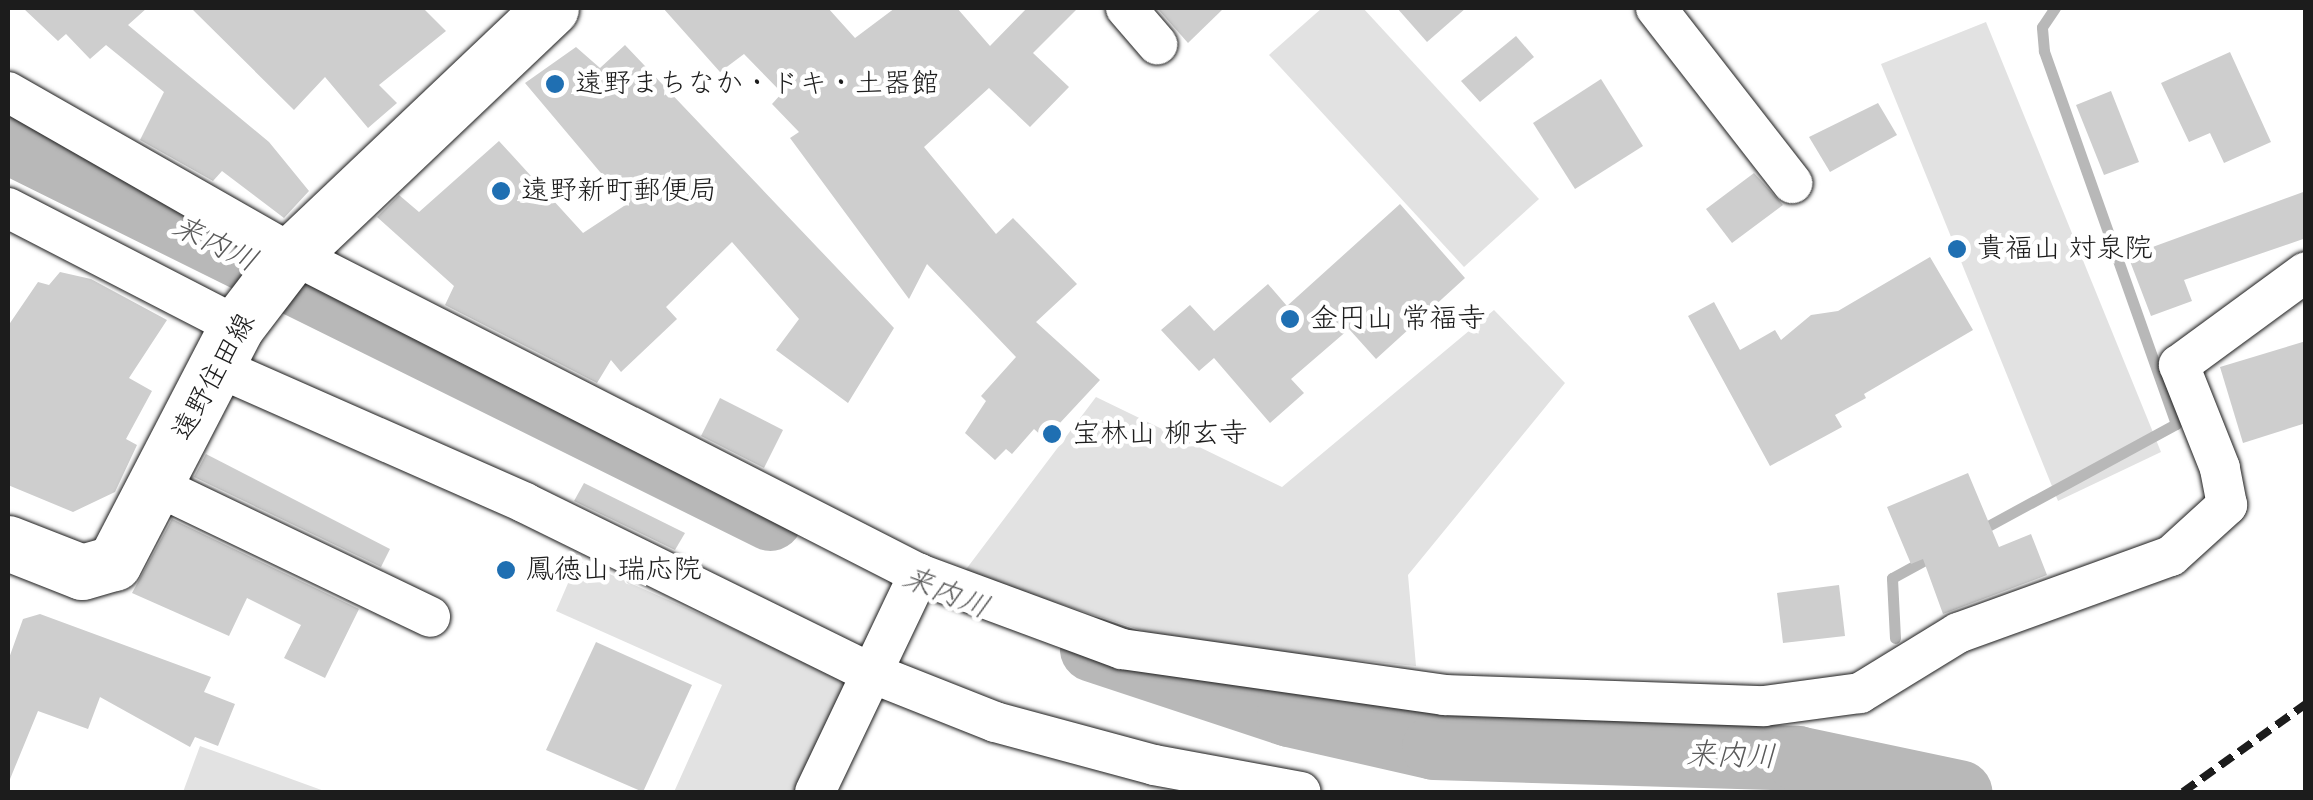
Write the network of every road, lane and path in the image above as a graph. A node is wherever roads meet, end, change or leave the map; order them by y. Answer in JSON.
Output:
{"nodes":[{"id":1,"x":552,"y":8,"type":"edge"},
{"id":2,"x":1126,"y":8,"type":"edge"},
{"id":3,"x":1656,"y":8,"type":"edge"},
{"id":4,"x":1157,"y":44,"type":"dead end"},
{"id":5,"x":8,"y":92,"type":"edge"},
{"id":6,"x":1792,"y":183,"type":"dead end"},
{"id":7,"x":8,"y":208,"type":"edge"},
{"id":8,"x":292,"y":254,"type":"junction"},
{"id":9,"x":2306,"y":272,"type":"edge"},
{"id":10,"x":234,"y":334,"type":"junction"},
{"id":11,"x":155,"y":485,"type":"junction"},
{"id":12,"x":11,"y":555,"type":"edge"},
{"id":13,"x":919,"y":574,"type":"junction"},
{"id":14,"x":430,"y":616,"type":"dead end"},
{"id":15,"x":868,"y":672,"type":"junction"},
{"id":16,"x":815,"y":792,"type":"edge"},
{"id":17,"x":1300,"y":792,"type":"edge"}],
"edges":[{"from":1,"to":8,"type":"main road","name":"遠野住田線"},
{"from":2,"to":4,"type":"street"},
{"from":3,"to":6,"type":"street"},
{"from":5,"to":8,"type":"street"},
{"from":7,"to":10,"type":"street"},
{"from":8,"to":10,"type":"main road","name":"遠野住田線"},
{"from":8,"to":13,"type":"street"},
{"from":9,"to":13,"type":"street"},
{"from":10,"to":11,"type":"main road","name":"遠野住田線"},
{"from":10,"to":15,"type":"street"},
{"from":11,"to":12,"type":"main road","name":"遠野住田線"},
{"from":11,"to":14,"type":"street"},
{"from":13,"to":15,"type":"street"},
{"from":15,"to":16,"type":"street"},
{"from":15,"to":17,"type":"street"}]}
